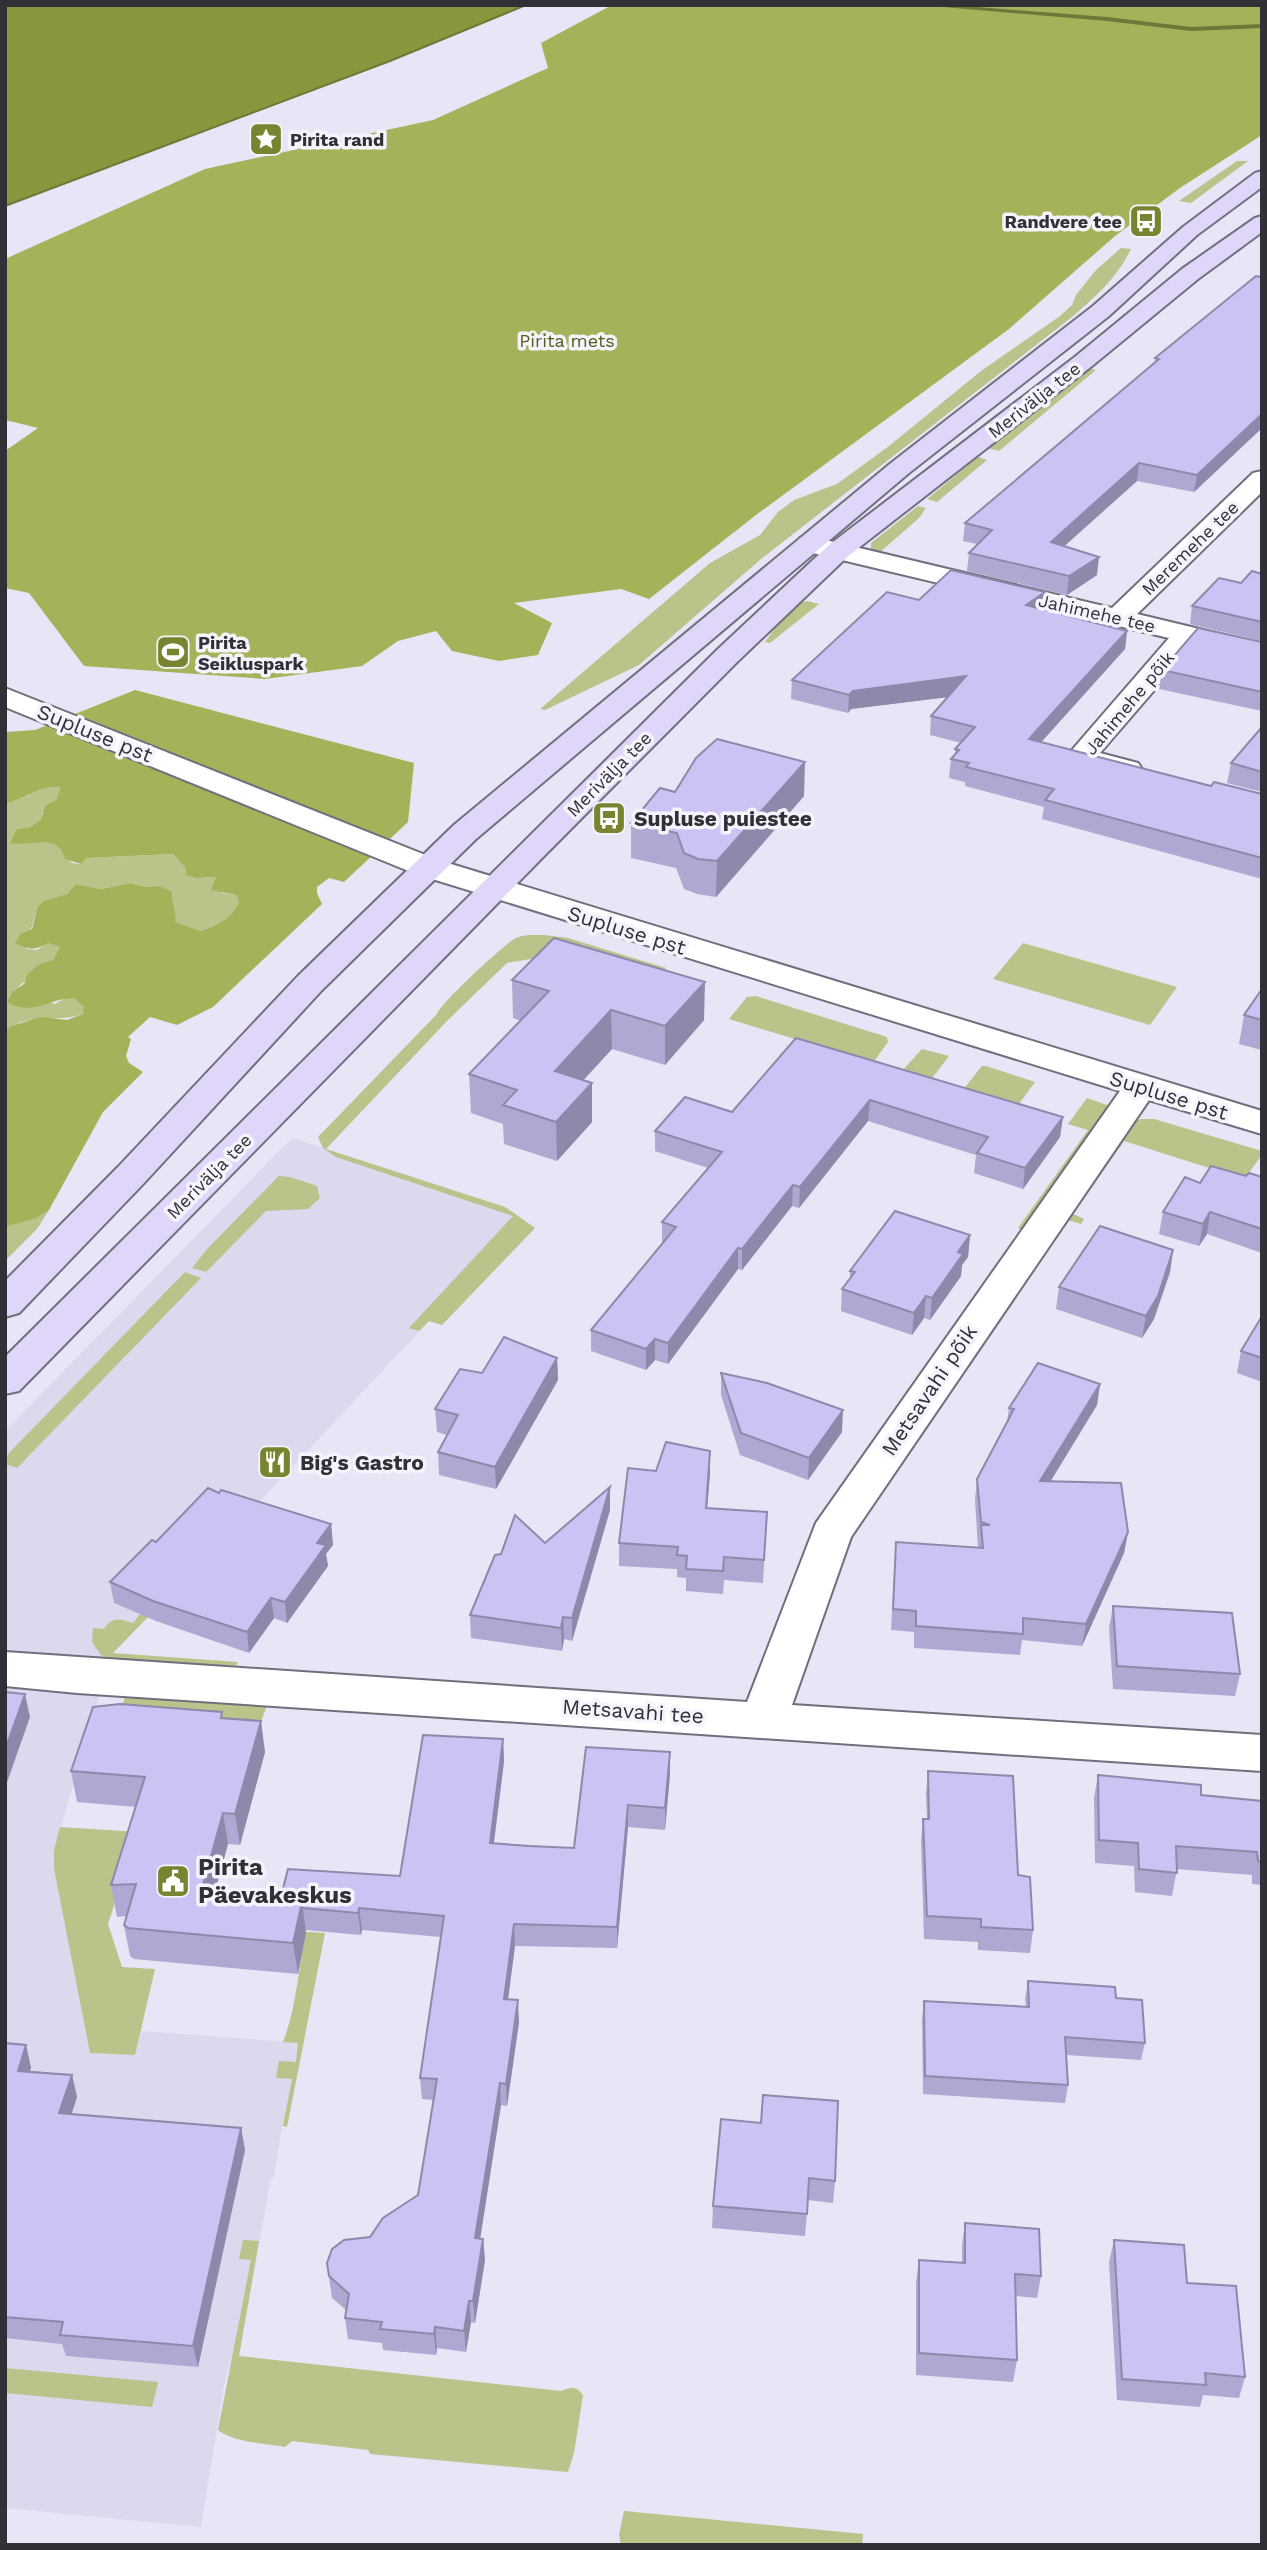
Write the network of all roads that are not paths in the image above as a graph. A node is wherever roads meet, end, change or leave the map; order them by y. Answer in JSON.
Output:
{"nodes":[{"id":1,"x":1259,"y":183,"type":"edge"},
{"id":2,"x":1262,"y":222,"type":"edge"},
{"id":3,"x":1262,"y":478,"type":"edge"},
{"id":4,"x":824,"y":547,"type":"junction"},
{"id":5,"x":1117,"y":618,"type":"junction"},
{"id":6,"x":1187,"y":635,"type":"junction"},
{"id":7,"x":1262,"y":652,"type":"edge"},
{"id":8,"x":5,"y":697,"type":"edge"},
{"id":9,"x":1158,"y":777,"type":"edge"},
{"id":10,"x":427,"y":867,"type":"junction"},
{"id":11,"x":494,"y":888,"type":"junction"},
{"id":12,"x":1141,"y":1086,"type":"junction"},
{"id":13,"x":1262,"y":1123,"type":"edge"},
{"id":14,"x":5,"y":1304,"type":"edge"},
{"id":15,"x":5,"y":1381,"type":"edge"},
{"id":16,"x":5,"y":1669,"type":"edge"},
{"id":17,"x":764,"y":1719,"type":"junction"},
{"id":18,"x":1262,"y":1753,"type":"edge"}],
"edges":[{"from":1,"to":4,"type":"main road","name":"Merivälja tee"},
{"from":2,"to":4,"type":"main road","name":"Merivälja tee"},
{"from":3,"to":5,"type":"street","name":"Meremehe tee"},
{"from":4,"to":5,"type":"street","name":"Jahimehe tee"},
{"from":4,"to":10,"type":"main road","name":"Merivälja tee"},
{"from":4,"to":11,"type":"main road","name":"Merivälja tee"},
{"from":5,"to":6,"type":"street","name":"Jahimehe tee"},
{"from":6,"to":7,"type":"street","name":"Jahimehe tee"},
{"from":6,"to":9,"type":"street","name":"Jahimehe põik"},
{"from":8,"to":10,"type":"street","name":"Supluse pst"},
{"from":10,"to":11,"type":"street","name":"Supluse pst"},
{"from":10,"to":14,"type":"main road","name":"Merivälja tee"},
{"from":11,"to":12,"type":"street","name":"Supluse pst"},
{"from":11,"to":15,"type":"main road","name":"Merivälja tee"},
{"from":12,"to":13,"type":"street","name":"Supluse pst"},
{"from":12,"to":17,"type":"street","name":"Metsavahi põik"},
{"from":16,"to":17,"type":"street","name":"Metsavahi tee"},
{"from":17,"to":18,"type":"street","name":"Metsavahi tee"}]}
